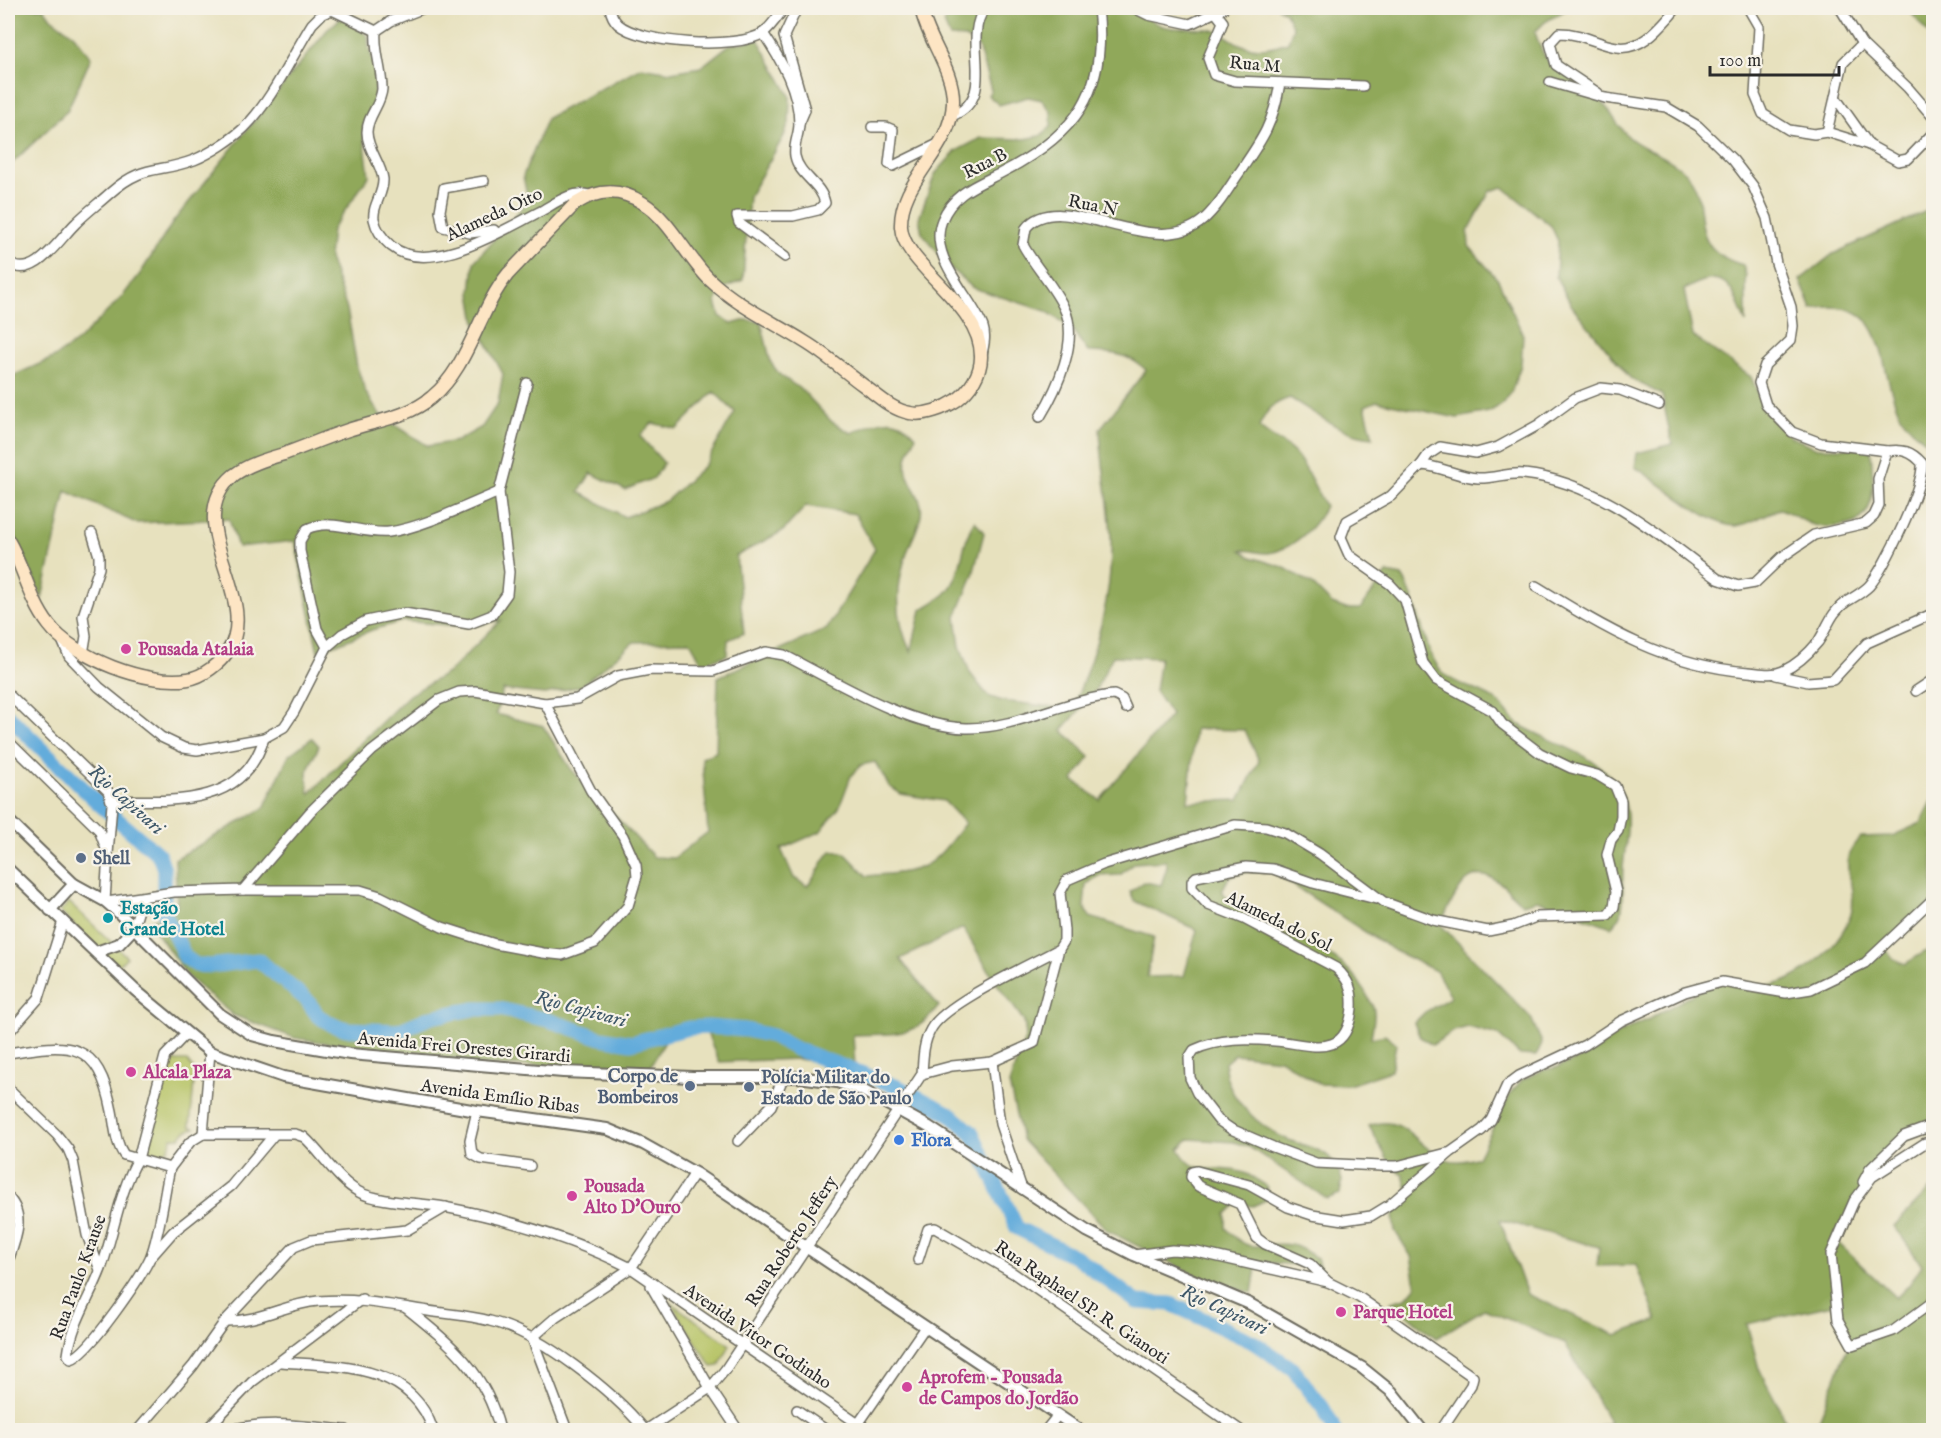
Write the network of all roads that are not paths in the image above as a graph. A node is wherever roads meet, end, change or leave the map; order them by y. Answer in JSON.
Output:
{"nodes":[{"id":1,"x":424,"y":8,"type":"edge"},
{"id":2,"x":610,"y":8,"type":"edge"},
{"id":3,"x":784,"y":8,"type":"edge"},
{"id":4,"x":797,"y":8,"type":"edge"},
{"id":5,"x":921,"y":8,"type":"edge"},
{"id":6,"x":985,"y":8,"type":"edge"},
{"id":7,"x":1098,"y":8,"type":"edge"},
{"id":8,"x":1134,"y":8,"type":"edge"},
{"id":9,"x":1677,"y":8,"type":"edge"},
{"id":10,"x":1748,"y":8,"type":"edge"},
{"id":11,"x":1840,"y":8,"type":"edge"},
{"id":12,"x":1220,"y":10,"type":"edge"},
{"id":13,"x":376,"y":31,"type":"junction"},
{"id":14,"x":763,"y":33,"type":"junction"},
{"id":15,"x":1862,"y":44,"type":"junction"},
{"id":16,"x":1550,"y":82,"type":"dead end"},
{"id":17,"x":1280,"y":83,"type":"junction"},
{"id":18,"x":1363,"y":86,"type":"dead end"},
{"id":19,"x":1605,"y":98,"type":"junction"},
{"id":20,"x":1835,"y":98,"type":"junction"},
{"id":21,"x":952,"y":116,"type":"junction"},
{"id":22,"x":1934,"y":118,"type":"edge"},
{"id":23,"x":799,"y":125,"type":"junction"},
{"id":24,"x":872,"y":128,"type":"dead end"},
{"id":25,"x":1827,"y":132,"type":"junction"},
{"id":26,"x":1934,"y":132,"type":"edge"},
{"id":27,"x":942,"y":142,"type":"junction"},
{"id":28,"x":1869,"y":145,"type":"junction"},
{"id":29,"x":484,"y":181,"type":"dead end"},
{"id":30,"x":589,"y":195,"type":"junction"},
{"id":31,"x":510,"y":227,"type":"junction"},
{"id":32,"x":785,"y":257,"type":"dead end"},
{"id":33,"x":8,"y":262,"type":"edge"},
{"id":34,"x":981,"y":359,"type":"junction"},
{"id":35,"x":528,"y":382,"type":"dead end"},
{"id":36,"x":1659,"y":405,"type":"dead end"},
{"id":37,"x":1040,"y":417,"type":"dead end"},
{"id":38,"x":1887,"y":451,"type":"junction"},
{"id":39,"x":1421,"y":465,"type":"junction"},
{"id":40,"x":499,"y":492,"type":"junction"},
{"id":41,"x":92,"y":532,"type":"dead end"},
{"id":42,"x":8,"y":540,"type":"edge"},
{"id":43,"x":1536,"y":586,"type":"dead end"},
{"id":44,"x":1934,"y":613,"type":"edge"},
{"id":45,"x":62,"y":640,"type":"junction"},
{"id":46,"x":327,"y":647,"type":"junction"},
{"id":47,"x":83,"y":654,"type":"junction"},
{"id":48,"x":1774,"y":675,"type":"junction"},
{"id":49,"x":1934,"y":679,"type":"edge"},
{"id":50,"x":1916,"y":691,"type":"dead end"},
{"id":51,"x":8,"y":694,"type":"edge"},
{"id":52,"x":545,"y":703,"type":"junction"},
{"id":53,"x":1126,"y":708,"type":"dead end"},
{"id":54,"x":264,"y":738,"type":"junction"},
{"id":55,"x":8,"y":741,"type":"edge"},
{"id":56,"x":111,"y":802,"type":"junction"},
{"id":57,"x":8,"y":820,"type":"edge"},
{"id":58,"x":108,"y":854,"type":"junction"},
{"id":59,"x":10,"y":876,"type":"edge"},
{"id":60,"x":74,"y":884,"type":"junction"},
{"id":61,"x":243,"y":890,"type":"junction"},
{"id":62,"x":142,"y":897,"type":"junction"},
{"id":63,"x":1934,"y":898,"type":"edge"},
{"id":64,"x":106,"y":901,"type":"junction"},
{"id":65,"x":1384,"y":902,"type":"junction"},
{"id":66,"x":50,"y":910,"type":"junction"},
{"id":67,"x":63,"y":921,"type":"junction"},
{"id":68,"x":133,"y":929,"type":"junction"},
{"id":69,"x":1059,"y":949,"type":"junction"},
{"id":70,"x":96,"y":952,"type":"junction"},
{"id":71,"x":8,"y":1033,"type":"edge"},
{"id":72,"x":186,"y":1035,"type":"junction"},
{"id":73,"x":210,"y":1052,"type":"junction"},
{"id":74,"x":8,"y":1053,"type":"edge"},
{"id":75,"x":992,"y":1062,"type":"junction"},
{"id":76,"x":784,"y":1076,"type":"junction"},
{"id":77,"x":920,"y":1077,"type":"junction"},
{"id":78,"x":8,"y":1089,"type":"edge"},
{"id":79,"x":899,"y":1106,"type":"junction"},
{"id":80,"x":477,"y":1111,"type":"junction"},
{"id":81,"x":1934,"y":1125,"type":"edge"},
{"id":82,"x":203,"y":1134,"type":"junction"},
{"id":83,"x":273,"y":1136,"type":"junction"},
{"id":84,"x":738,"y":1141,"type":"dead end"},
{"id":85,"x":1934,"y":1145,"type":"edge"},
{"id":86,"x":1450,"y":1152,"type":"junction"},
{"id":87,"x":138,"y":1159,"type":"junction"},
{"id":88,"x":530,"y":1166,"type":"dead end"},
{"id":89,"x":170,"y":1168,"type":"junction"},
{"id":90,"x":695,"y":1173,"type":"junction"},
{"id":91,"x":1022,"y":1189,"type":"junction"},
{"id":92,"x":8,"y":1197,"type":"edge"},
{"id":93,"x":1854,"y":1200,"type":"junction"},
{"id":94,"x":446,"y":1207,"type":"junction"},
{"id":95,"x":807,"y":1247,"type":"junction"},
{"id":96,"x":1134,"y":1255,"type":"junction"},
{"id":97,"x":150,"y":1257,"type":"junction"},
{"id":98,"x":918,"y":1260,"type":"dead end"},
{"id":99,"x":8,"y":1261,"type":"edge"},
{"id":100,"x":631,"y":1268,"type":"junction"},
{"id":101,"x":100,"y":1270,"type":"junction"},
{"id":102,"x":648,"y":1282,"type":"junction"},
{"id":103,"x":1328,"y":1282,"type":"junction"},
{"id":104,"x":362,"y":1299,"type":"junction"},
{"id":105,"x":674,"y":1299,"type":"junction"},
{"id":106,"x":1934,"y":1301,"type":"edge"},
{"id":107,"x":664,"y":1306,"type":"junction"},
{"id":108,"x":404,"y":1307,"type":"junction"},
{"id":109,"x":225,"y":1321,"type":"junction"},
{"id":110,"x":925,"y":1327,"type":"junction"},
{"id":111,"x":532,"y":1338,"type":"junction"},
{"id":112,"x":744,"y":1345,"type":"junction"},
{"id":113,"x":281,"y":1362,"type":"junction"},
{"id":114,"x":710,"y":1388,"type":"junction"},
{"id":115,"x":797,"y":1410,"type":"dead end"},
{"id":116,"x":1058,"y":1414,"type":"junction"},
{"id":117,"x":860,"y":1429,"type":"edge"},
{"id":118,"x":138,"y":1431,"type":"edge"},
{"id":119,"x":206,"y":1431,"type":"edge"},
{"id":120,"x":231,"y":1431,"type":"edge"},
{"id":121,"x":346,"y":1431,"type":"edge"},
{"id":122,"x":433,"y":1431,"type":"edge"},
{"id":123,"x":500,"y":1431,"type":"edge"},
{"id":124,"x":567,"y":1431,"type":"edge"},
{"id":125,"x":645,"y":1431,"type":"edge"},
{"id":126,"x":738,"y":1431,"type":"edge"},
{"id":127,"x":826,"y":1431,"type":"edge"},
{"id":128,"x":1046,"y":1431,"type":"edge"},
{"id":129,"x":1080,"y":1431,"type":"edge"},
{"id":130,"x":1240,"y":1431,"type":"edge"},
{"id":131,"x":1422,"y":1431,"type":"edge"},
{"id":132,"x":1441,"y":1431,"type":"edge"}],
"edges":[{"from":1,"to":13,"type":"street"},
{"from":2,"to":14,"type":"street"},
{"from":3,"to":14,"type":"street"},
{"from":4,"to":23,"type":"street"},
{"from":5,"to":21,"type":"main road"},
{"from":6,"to":21,"type":"street"},
{"from":7,"to":34,"type":"street","name":"Rua B"},
{"from":8,"to":12,"type":"street"},
{"from":9,"to":19,"type":"street"},
{"from":10,"to":25,"type":"street"},
{"from":11,"to":15,"type":"street"},
{"from":12,"to":17,"type":"street","name":"Rua M"},
{"from":13,"to":31,"type":"street","name":"Alameda Oito"},
{"from":13,"to":33,"type":"street"},
{"from":14,"to":23,"type":"street"},
{"from":15,"to":20,"type":"street"},
{"from":15,"to":22,"type":"street"},
{"from":16,"to":19,"type":"street"},
{"from":17,"to":18,"type":"street","name":"Rua M"},
{"from":17,"to":37,"type":"street","name":"Rua N"},
{"from":19,"to":38,"type":"street"},
{"from":20,"to":25,"type":"street"},
{"from":20,"to":28,"type":"street"},
{"from":21,"to":27,"type":"main road"},
{"from":23,"to":32,"type":"street"},
{"from":24,"to":27,"type":"street"},
{"from":25,"to":28,"type":"street"},
{"from":26,"to":28,"type":"street"},
{"from":27,"to":34,"type":"main road"},
{"from":29,"to":31,"type":"street"},
{"from":30,"to":31,"type":"street","name":"Alameda Oito"},
{"from":30,"to":34,"type":"main road"},
{"from":30,"to":47,"type":"main road"},
{"from":35,"to":40,"type":"street"},
{"from":36,"to":39,"type":"street"},
{"from":38,"to":39,"type":"street"},
{"from":38,"to":48,"type":"street"},
{"from":39,"to":65,"type":"street"},
{"from":40,"to":46,"type":"street"},
{"from":40,"to":46,"type":"street"},
{"from":41,"to":47,"type":"street"},
{"from":42,"to":45,"type":"main road"},
{"from":43,"to":48,"type":"street"},
{"from":44,"to":48,"type":"street"},
{"from":45,"to":47,"type":"main road"},
{"from":45,"to":54,"type":"street"},
{"from":46,"to":54,"type":"street"},
{"from":49,"to":50,"type":"street"},
{"from":51,"to":56,"type":"street"},
{"from":52,"to":53,"type":"street"},
{"from":52,"to":61,"type":"street"},
{"from":52,"to":61,"type":"street"},
{"from":54,"to":56,"type":"street"},
{"from":55,"to":58,"type":"street"},
{"from":56,"to":58,"type":"street"},
{"from":57,"to":60,"type":"street","name":"Avenida Frei Orestes Girardi"},
{"from":58,"to":64,"type":"street"},
{"from":59,"to":66,"type":"street","name":"Avenida Emílio Ribas"},
{"from":60,"to":64,"type":"street","name":"Avenida Frei Orestes Girardi"},
{"from":60,"to":66,"type":"street"},
{"from":61,"to":62,"type":"street"},
{"from":62,"to":64,"type":"street"},
{"from":62,"to":68,"type":"street"},
{"from":63,"to":86,"type":"street"},
{"from":64,"to":68,"type":"street","name":"Avenida Frei Orestes Girardi"},
{"from":65,"to":69,"type":"street"},
{"from":65,"to":86,"type":"street","name":"Alameda do Sol"},
{"from":66,"to":67,"type":"street","name":"Avenida Emílio Ribas"},
{"from":67,"to":70,"type":"street","name":"Avenida Emílio Ribas"},
{"from":67,"to":71,"type":"street"},
{"from":68,"to":70,"type":"street"},
{"from":68,"to":76,"type":"street","name":"Avenida Frei Orestes Girardi"},
{"from":69,"to":75,"type":"street"},
{"from":69,"to":77,"type":"street"},
{"from":70,"to":72,"type":"street","name":"Avenida Emílio Ribas"},
{"from":72,"to":73,"type":"street","name":"Avenida Emílio Ribas"},
{"from":72,"to":87,"type":"street","name":"Rua Paulo Krause"},
{"from":73,"to":80,"type":"street","name":"Avenida Emílio Ribas"},
{"from":73,"to":82,"type":"street"},
{"from":74,"to":87,"type":"street"},
{"from":75,"to":77,"type":"street"},
{"from":75,"to":91,"type":"street"},
{"from":76,"to":79,"type":"street","name":"Avenida Frei Orestes Girardi"},
{"from":76,"to":84,"type":"street"},
{"from":77,"to":79,"type":"street","name":"Rua Roberto Jeffery"},
{"from":78,"to":101,"type":"street"},
{"from":79,"to":91,"type":"street","name":"Avenida Frei Orestes Girardi"},
{"from":79,"to":95,"type":"street","name":"Rua Roberto Jeffery"},
{"from":80,"to":88,"type":"street"},
{"from":80,"to":90,"type":"street","name":"Avenida Emílio Ribas"},
{"from":81,"to":93,"type":"street"},
{"from":82,"to":83,"type":"street","name":"Avenida Vitor Godinho"},
{"from":82,"to":89,"type":"street"},
{"from":83,"to":94,"type":"street","name":"Avenida Vitor Godinho"},
{"from":83,"to":97,"type":"street"},
{"from":85,"to":93,"type":"street"},
{"from":86,"to":103,"type":"street"},
{"from":87,"to":89,"type":"street"},
{"from":87,"to":101,"type":"street","name":"Rua Paulo Krause"},
{"from":89,"to":97,"type":"street","name":"Rua Paulo Krause"},
{"from":90,"to":95,"type":"street","name":"Avenida Emílio Ribas"},
{"from":90,"to":100,"type":"street"},
{"from":91,"to":96,"type":"street","name":"Avenida Frei Orestes Girardi"},
{"from":92,"to":99,"type":"street"},
{"from":93,"to":106,"type":"street"},
{"from":94,"to":100,"type":"street","name":"Avenida Vitor Godinho"},
{"from":94,"to":109,"type":"street"},
{"from":95,"to":110,"type":"street","name":"Avenida Emílio Ribas"},
{"from":95,"to":112,"type":"street","name":"Rua Roberto Jeffery"},
{"from":96,"to":103,"type":"street"},
{"from":96,"to":131,"type":"street","name":"Avenida Frei Orestes Girardi"},
{"from":97,"to":101,"type":"street","name":"Rua Paulo Krause"},
{"from":98,"to":130,"type":"street","name":"Rua Raphael SP. R. Gianoti"},
{"from":100,"to":102,"type":"street","name":"Avenida Vitor Godinho"},
{"from":100,"to":111,"type":"street"},
{"from":102,"to":105,"type":"street","name":"Avenida Vitor Godinho"},
{"from":102,"to":107,"type":"street"},
{"from":103,"to":132,"type":"street"},
{"from":104,"to":108,"type":"street"},
{"from":104,"to":109,"type":"street"},
{"from":104,"to":113,"type":"street"},
{"from":105,"to":107,"type":"street"},
{"from":105,"to":112,"type":"street","name":"Avenida Vitor Godinho"},
{"from":107,"to":114,"type":"street"},
{"from":108,"to":111,"type":"street"},
{"from":108,"to":123,"type":"street"},
{"from":109,"to":118,"type":"street"},
{"from":110,"to":116,"type":"street","name":"Avenida Emílio Ribas"},
{"from":110,"to":117,"type":"street"},
{"from":111,"to":124,"type":"street"},
{"from":111,"to":125,"type":"street"},
{"from":112,"to":114,"type":"street","name":"Rua Roberto Jeffery"},
{"from":112,"to":117,"type":"street","name":"Avenida Vitor Godinho"},
{"from":113,"to":119,"type":"street"},
{"from":113,"to":122,"type":"street"},
{"from":114,"to":125,"type":"street","name":"Rua Roberto Jeffery"},
{"from":114,"to":126,"type":"street"},
{"from":115,"to":127,"type":"street"},
{"from":116,"to":128,"type":"street"},
{"from":116,"to":129,"type":"street","name":"Avenida Emílio Ribas"},
{"from":120,"to":121,"type":"street"}]}
